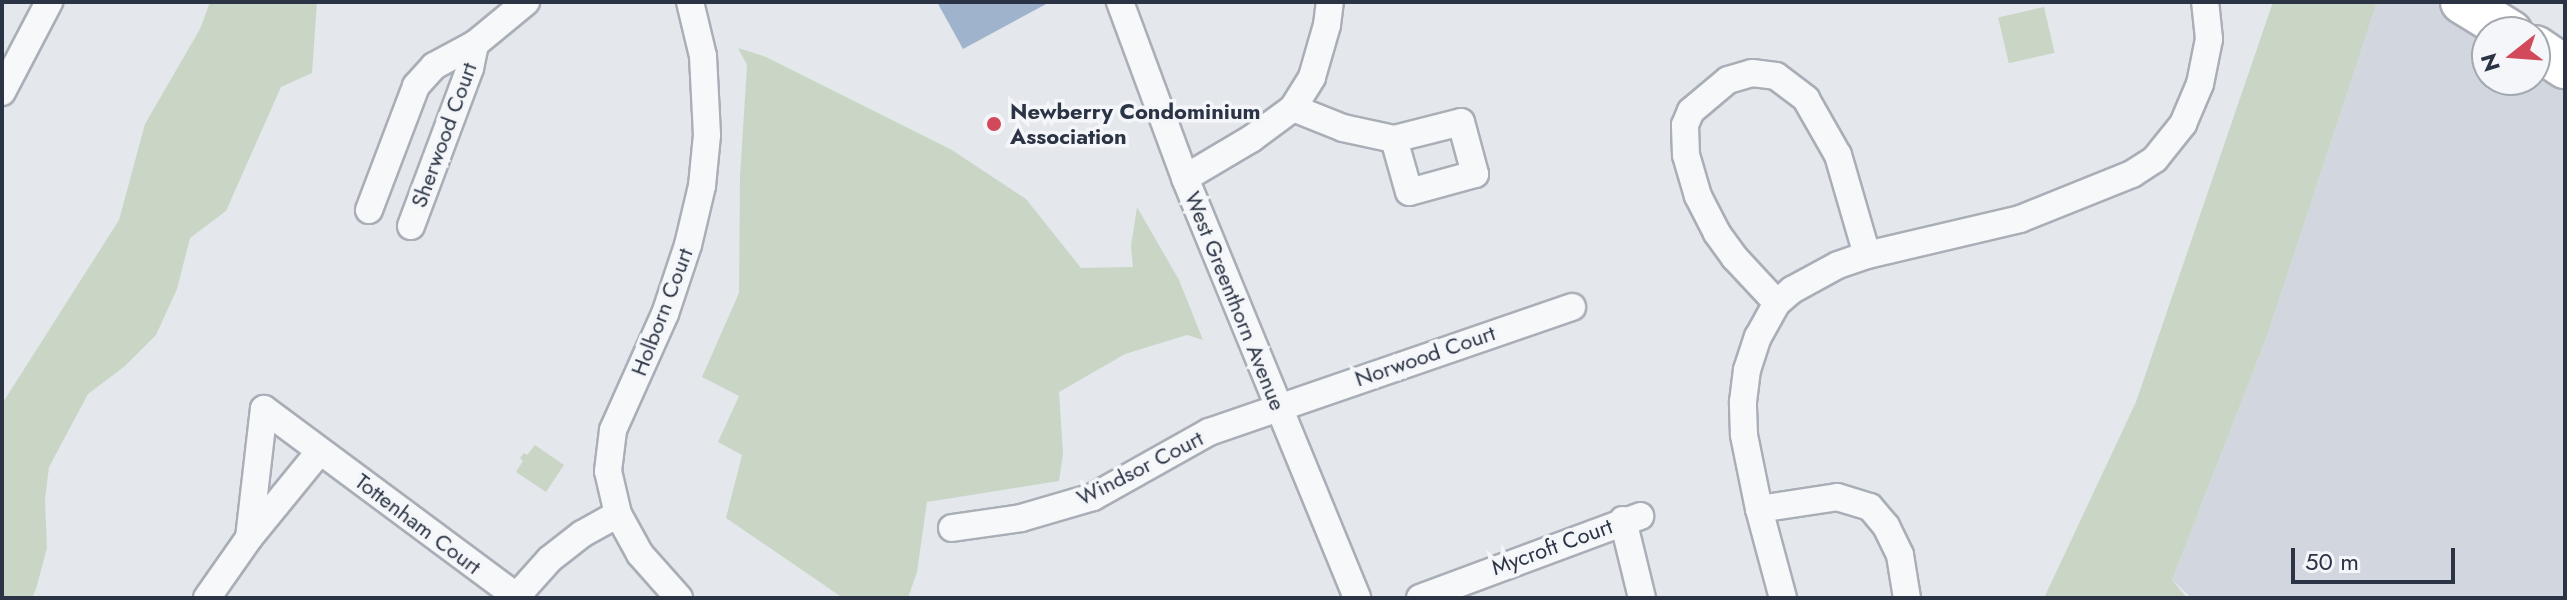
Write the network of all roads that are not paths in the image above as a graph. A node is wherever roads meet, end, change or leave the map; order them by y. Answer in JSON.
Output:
{"nodes":[{"id":1,"x":49,"y":2,"type":"edge"},
{"id":2,"x":526,"y":2,"type":"edge"},
{"id":3,"x":690,"y":2,"type":"edge"},
{"id":4,"x":1120,"y":2,"type":"edge"},
{"id":5,"x":1330,"y":2,"type":"edge"},
{"id":6,"x":2205,"y":2,"type":"edge"},
{"id":7,"x":2462,"y":2,"type":"edge"},
{"id":8,"x":2485,"y":16,"type":"edge"},
{"id":9,"x":475,"y":44,"type":"junction"},
{"id":10,"x":2,"y":92,"type":"edge"},
{"id":11,"x":1293,"y":108,"type":"junction"},
{"id":12,"x":1394,"y":139,"type":"dead end"},
{"id":13,"x":1185,"y":178,"type":"junction"},
{"id":14,"x":369,"y":210,"type":"dead end"},
{"id":15,"x":411,"y":226,"type":"dead end"},
{"id":16,"x":1867,"y":255,"type":"junction"},
{"id":17,"x":1777,"y":303,"type":"junction"},
{"id":18,"x":1572,"y":307,"type":"dead end"},
{"id":19,"x":1277,"y":406,"type":"junction"},
{"id":20,"x":320,"y":451,"type":"junction"},
{"id":21,"x":1759,"y":509,"type":"junction"},
{"id":22,"x":618,"y":514,"type":"junction"},
{"id":23,"x":952,"y":528,"type":"dead end"},
{"id":24,"x":249,"y":538,"type":"junction"},
{"id":25,"x":516,"y":597,"type":"edge"},
{"id":26,"x":207,"y":598,"type":"edge"},
{"id":27,"x":679,"y":598,"type":"edge"},
{"id":28,"x":1357,"y":598,"type":"edge"},
{"id":29,"x":1420,"y":598,"type":"edge"},
{"id":30,"x":1642,"y":598,"type":"edge"},
{"id":31,"x":1783,"y":598,"type":"edge"},
{"id":32,"x":1907,"y":598,"type":"edge"}],
"edges":[{"from":1,"to":10,"type":"street"},
{"from":2,"to":9,"type":"street","name":"Sherwood Court"},
{"from":3,"to":22,"type":"street","name":"Holborn Court"},
{"from":4,"to":13,"type":"street","name":"West Greenthorn Avenue"},
{"from":5,"to":11,"type":"street"},
{"from":6,"to":16,"type":"street"},
{"from":7,"to":8,"type":"main road"},
{"from":9,"to":14,"type":"street","name":"Sherwood Court"},
{"from":9,"to":15,"type":"street","name":"Sherwood Court"},
{"from":11,"to":12,"type":"street"},
{"from":11,"to":13,"type":"street"},
{"from":13,"to":19,"type":"street","name":"West Greenthorn Avenue"},
{"from":16,"to":17,"type":"street"},
{"from":16,"to":17,"type":"street"},
{"from":17,"to":21,"type":"street"},
{"from":18,"to":19,"type":"street","name":"Norwood Court"},
{"from":19,"to":23,"type":"street","name":"Windsor Court"},
{"from":19,"to":28,"type":"street","name":"West Greenthorn Avenue"},
{"from":20,"to":24,"type":"street","name":"Tottenham Court"},
{"from":20,"to":24,"type":"street","name":"Tottenham Court"},
{"from":20,"to":25,"type":"street","name":"Tottenham Court"},
{"from":21,"to":31,"type":"street"},
{"from":21,"to":32,"type":"street"},
{"from":22,"to":25,"type":"street"},
{"from":22,"to":27,"type":"street","name":"Holborn Court"},
{"from":24,"to":26,"type":"street","name":"Tottenham Court"},
{"from":29,"to":30,"type":"street","name":"Mycroft Court"}]}
